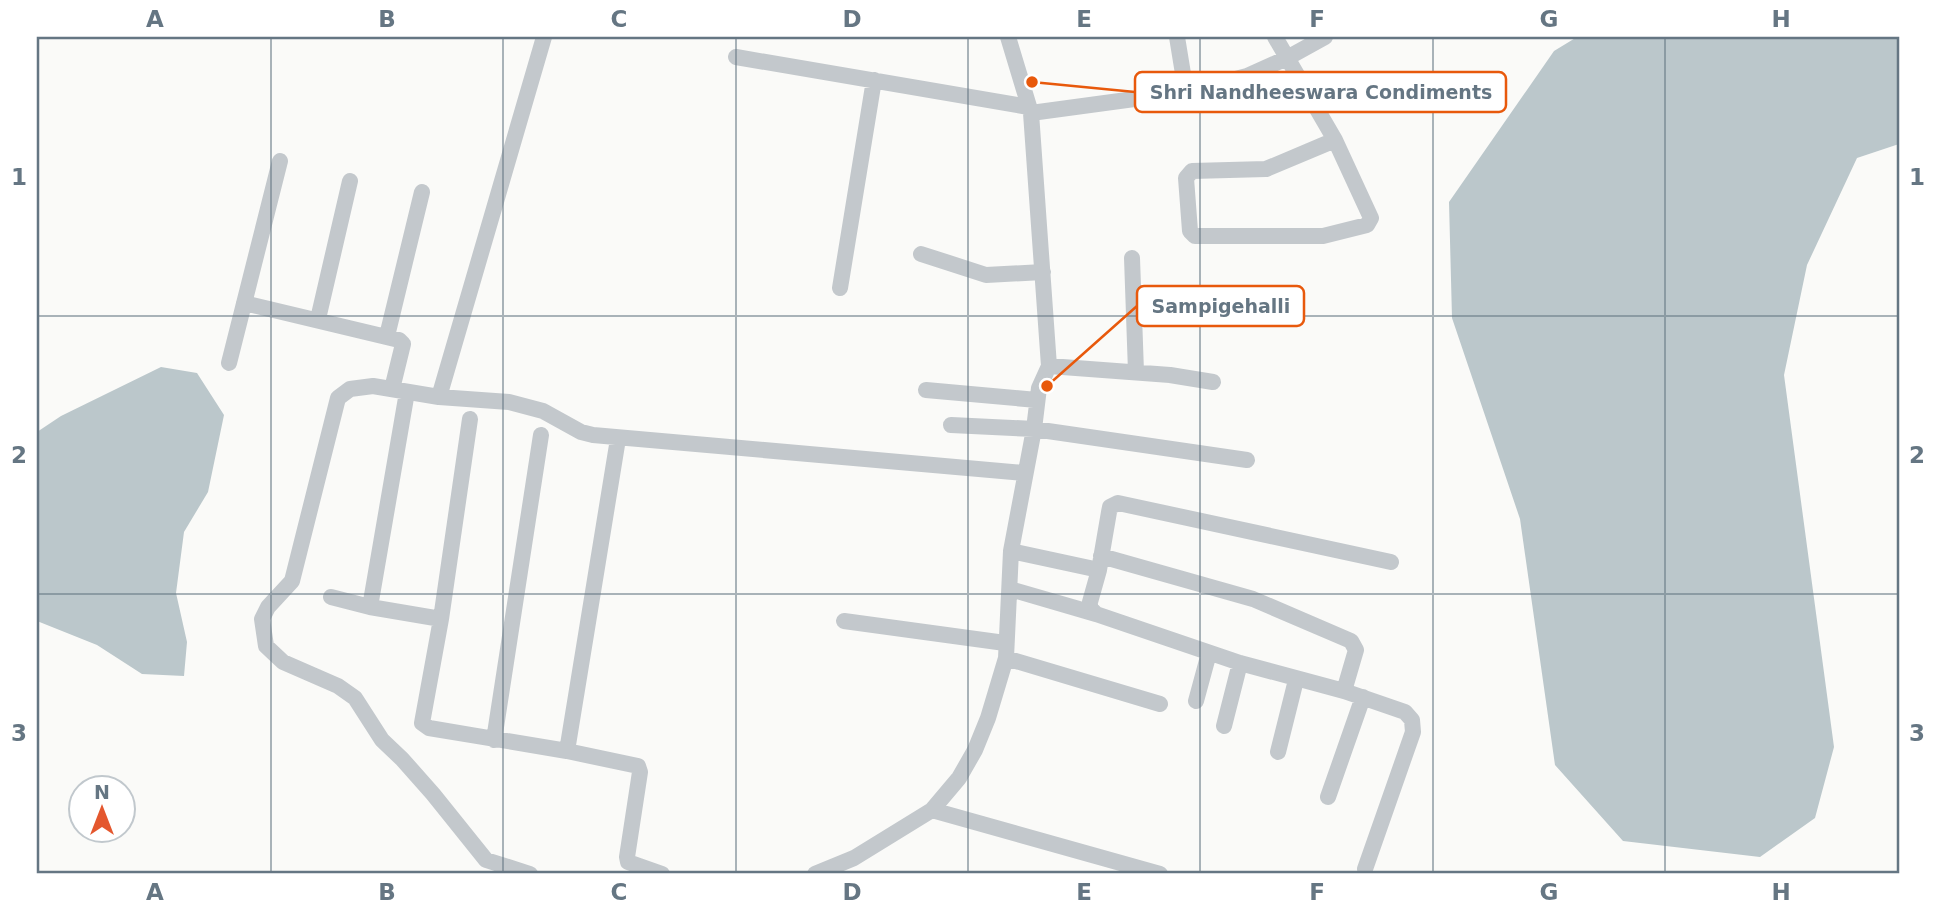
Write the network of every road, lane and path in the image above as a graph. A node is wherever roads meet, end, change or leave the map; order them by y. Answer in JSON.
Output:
{"nodes":[{"id":1,"x":544,"y":37,"type":"edge"},
{"id":2,"x":1008,"y":37,"type":"edge"},
{"id":3,"x":1177,"y":37,"type":"edge"},
{"id":4,"x":1275,"y":37,"type":"edge"},
{"id":5,"x":1325,"y":37,"type":"edge"},
{"id":6,"x":736,"y":57,"type":"dead end"},
{"id":7,"x":1287,"y":58,"type":"junction"},
{"id":8,"x":874,"y":80,"type":"junction"},
{"id":9,"x":1186,"y":92,"type":"junction"},
{"id":10,"x":1030,"y":110,"type":"junction"},
{"id":11,"x":1335,"y":140,"type":"junction"},
{"id":12,"x":280,"y":161,"type":"dead end"},
{"id":13,"x":350,"y":181,"type":"dead end"},
{"id":14,"x":422,"y":192,"type":"dead end"},
{"id":15,"x":921,"y":254,"type":"dead end"},
{"id":16,"x":1132,"y":258,"type":"dead end"},
{"id":17,"x":1043,"y":272,"type":"junction"},
{"id":18,"x":840,"y":288,"type":"dead end"},
{"id":19,"x":244,"y":303,"type":"junction"},
{"id":20,"x":318,"y":319,"type":"junction"},
{"id":21,"x":387,"y":336,"type":"junction"},
{"id":22,"x":229,"y":363,"type":"dead end"},
{"id":23,"x":1049,"y":366,"type":"junction"},
{"id":24,"x":1136,"y":372,"type":"junction"},
{"id":25,"x":1213,"y":382,"type":"dead end"},
{"id":26,"x":926,"y":390,"type":"dead end"},
{"id":27,"x":399,"y":391,"type":"junction"},
{"id":28,"x":439,"y":397,"type":"junction"},
{"id":29,"x":1037,"y":400,"type":"junction"},
{"id":30,"x":470,"y":419,"type":"dead end"},
{"id":31,"x":951,"y":425,"type":"dead end"},
{"id":32,"x":1034,"y":429,"type":"junction"},
{"id":33,"x":541,"y":435,"type":"dead end"},
{"id":34,"x":617,"y":445,"type":"dead end"},
{"id":35,"x":1247,"y":460,"type":"dead end"},
{"id":36,"x":1024,"y":473,"type":"junction"},
{"id":37,"x":1011,"y":551,"type":"junction"},
{"id":38,"x":1391,"y":562,"type":"dead end"},
{"id":39,"x":1100,"y":563,"type":"junction"},
{"id":40,"x":1010,"y":589,"type":"junction"},
{"id":41,"x":331,"y":597,"type":"dead end"},
{"id":42,"x":370,"y":607,"type":"junction"},
{"id":43,"x":1096,"y":614,"type":"junction"},
{"id":44,"x":441,"y":619,"type":"junction"},
{"id":45,"x":844,"y":621,"type":"dead end"},
{"id":46,"x":1006,"y":650,"type":"junction"},
{"id":47,"x":1209,"y":653,"type":"junction"},
{"id":48,"x":1240,"y":663,"type":"junction"},
{"id":49,"x":1296,"y":680,"type":"junction"},
{"id":50,"x":1343,"y":691,"type":"junction"},
{"id":51,"x":1363,"y":697,"type":"junction"},
{"id":52,"x":1196,"y":701,"type":"dead end"},
{"id":53,"x":1160,"y":704,"type":"dead end"},
{"id":54,"x":1224,"y":726,"type":"dead end"},
{"id":55,"x":494,"y":740,"type":"junction"},
{"id":56,"x":566,"y":751,"type":"junction"},
{"id":57,"x":1278,"y":752,"type":"dead end"},
{"id":58,"x":1328,"y":797,"type":"dead end"},
{"id":59,"x":932,"y":810,"type":"junction"},
{"id":60,"x":854,"y":866,"type":"edge"},
{"id":61,"x":1365,"y":869,"type":"dead end"},
{"id":62,"x":530,"y":874,"type":"edge"},
{"id":63,"x":662,"y":874,"type":"edge"},
{"id":64,"x":815,"y":874,"type":"edge"},
{"id":65,"x":1160,"y":874,"type":"edge"}],
"edges":[{"from":1,"to":28,"type":"street"},
{"from":2,"to":10,"type":"street"},
{"from":3,"to":9,"type":"street"},
{"from":4,"to":7,"type":"street"},
{"from":5,"to":7,"type":"street"},
{"from":6,"to":8,"type":"street"},
{"from":7,"to":9,"type":"street"},
{"from":7,"to":11,"type":"street"},
{"from":8,"to":10,"type":"street"},
{"from":8,"to":18,"type":"street"},
{"from":9,"to":10,"type":"street"},
{"from":10,"to":17,"type":"street"},
{"from":11,"to":11,"type":"street"},
{"from":12,"to":19,"type":"street"},
{"from":13,"to":20,"type":"street"},
{"from":14,"to":21,"type":"street"},
{"from":15,"to":17,"type":"street"},
{"from":16,"to":24,"type":"street"},
{"from":17,"to":23,"type":"street"},
{"from":19,"to":20,"type":"street"},
{"from":19,"to":22,"type":"street"},
{"from":20,"to":21,"type":"street"},
{"from":21,"to":27,"type":"street"},
{"from":23,"to":24,"type":"street"},
{"from":23,"to":29,"type":"street"},
{"from":24,"to":25,"type":"street"},
{"from":26,"to":29,"type":"street"},
{"from":27,"to":28,"type":"street"},
{"from":27,"to":42,"type":"street"},
{"from":27,"to":62,"type":"street"},
{"from":28,"to":36,"type":"street"},
{"from":29,"to":32,"type":"street"},
{"from":30,"to":44,"type":"street"},
{"from":31,"to":32,"type":"street"},
{"from":32,"to":35,"type":"street"},
{"from":32,"to":36,"type":"street"},
{"from":33,"to":55,"type":"street"},
{"from":34,"to":56,"type":"street"},
{"from":36,"to":37,"type":"street"},
{"from":37,"to":39,"type":"street"},
{"from":37,"to":40,"type":"street"},
{"from":38,"to":39,"type":"street"},
{"from":39,"to":43,"type":"street"},
{"from":39,"to":50,"type":"street"},
{"from":40,"to":43,"type":"street"},
{"from":40,"to":46,"type":"street"},
{"from":41,"to":42,"type":"street"},
{"from":42,"to":44,"type":"street"},
{"from":43,"to":47,"type":"street"},
{"from":44,"to":55,"type":"street"},
{"from":45,"to":46,"type":"street"},
{"from":46,"to":53,"type":"street"},
{"from":46,"to":59,"type":"street"},
{"from":47,"to":48,"type":"street"},
{"from":47,"to":52,"type":"street"},
{"from":48,"to":49,"type":"street"},
{"from":48,"to":54,"type":"street"},
{"from":49,"to":50,"type":"street"},
{"from":49,"to":57,"type":"street"},
{"from":50,"to":51,"type":"street"},
{"from":51,"to":58,"type":"street"},
{"from":51,"to":61,"type":"street"},
{"from":55,"to":56,"type":"street"},
{"from":56,"to":63,"type":"street"},
{"from":59,"to":60,"type":"street"},
{"from":59,"to":65,"type":"street"},
{"from":60,"to":64,"type":"street"}]}
